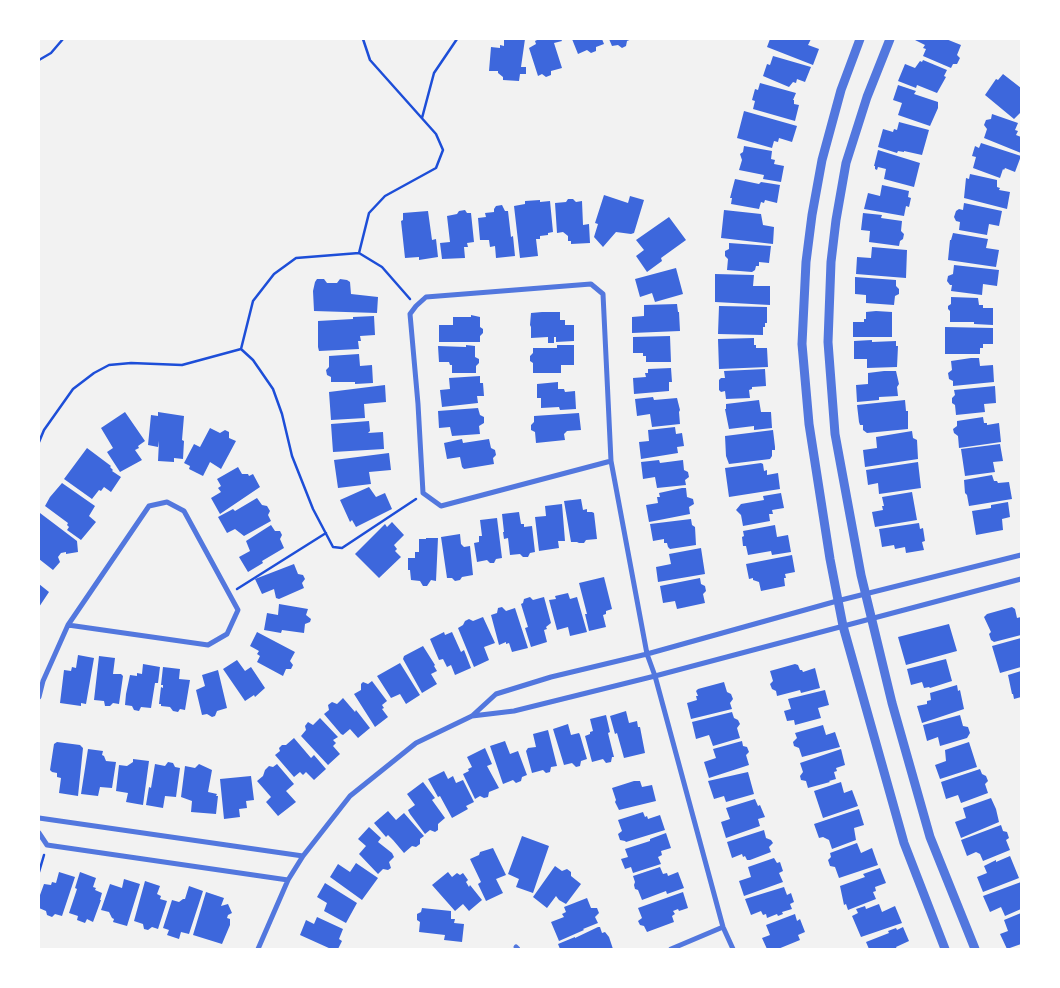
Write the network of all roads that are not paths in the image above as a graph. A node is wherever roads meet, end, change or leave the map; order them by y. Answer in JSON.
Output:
{"nodes":[{"id":1,"x":860,"y":39,"type":"edge"},
{"id":2,"x":890,"y":39,"type":"edge"},
{"id":3,"x":611,"y":462,"type":"junction"},
{"id":4,"x":1021,"y":555,"type":"edge"},
{"id":5,"x":1021,"y":579,"type":"edge"},
{"id":6,"x":866,"y":594,"type":"junction"},
{"id":7,"x":838,"y":601,"type":"junction"},
{"id":8,"x":872,"y":619,"type":"junction"},
{"id":9,"x":68,"y":625,"type":"junction"},
{"id":10,"x":844,"y":626,"type":"junction"},
{"id":11,"x":647,"y":654,"type":"junction"},
{"id":12,"x":655,"y":676,"type":"junction"},
{"id":13,"x":39,"y":697,"type":"edge"},
{"id":14,"x":472,"y":716,"type":"junction"},
{"id":15,"x":39,"y":818,"type":"edge"},
{"id":16,"x":39,"y":833,"type":"edge"},
{"id":17,"x":303,"y":856,"type":"junction"},
{"id":18,"x":288,"y":880,"type":"junction"},
{"id":19,"x":724,"y":927,"type":"junction"},
{"id":20,"x":258,"y":949,"type":"edge"},
{"id":21,"x":671,"y":949,"type":"edge"},
{"id":22,"x":733,"y":949,"type":"edge"},
{"id":23,"x":945,"y":949,"type":"edge"},
{"id":24,"x":975,"y":949,"type":"edge"}],
"edges":[{"from":1,"to":7,"type":"street"},
{"from":2,"to":6,"type":"street"},
{"from":3,"to":3,"type":"street"},
{"from":3,"to":11,"type":"street"},
{"from":4,"to":6,"type":"street"},
{"from":5,"to":8,"type":"street"},
{"from":6,"to":7,"type":"street"},
{"from":6,"to":8,"type":"street"},
{"from":7,"to":10,"type":"street"},
{"from":7,"to":11,"type":"street"},
{"from":8,"to":10,"type":"street"},
{"from":8,"to":24,"type":"street"},
{"from":9,"to":9,"type":"street"},
{"from":9,"to":13,"type":"street"},
{"from":10,"to":12,"type":"street"},
{"from":10,"to":23,"type":"street"},
{"from":11,"to":12,"type":"street"},
{"from":11,"to":14,"type":"street"},
{"from":12,"to":14,"type":"street"},
{"from":12,"to":19,"type":"street"},
{"from":14,"to":17,"type":"street"},
{"from":15,"to":17,"type":"street"},
{"from":16,"to":18,"type":"street"},
{"from":17,"to":18,"type":"street"},
{"from":18,"to":20,"type":"street"},
{"from":19,"to":21,"type":"street"},
{"from":19,"to":22,"type":"street"}]}
